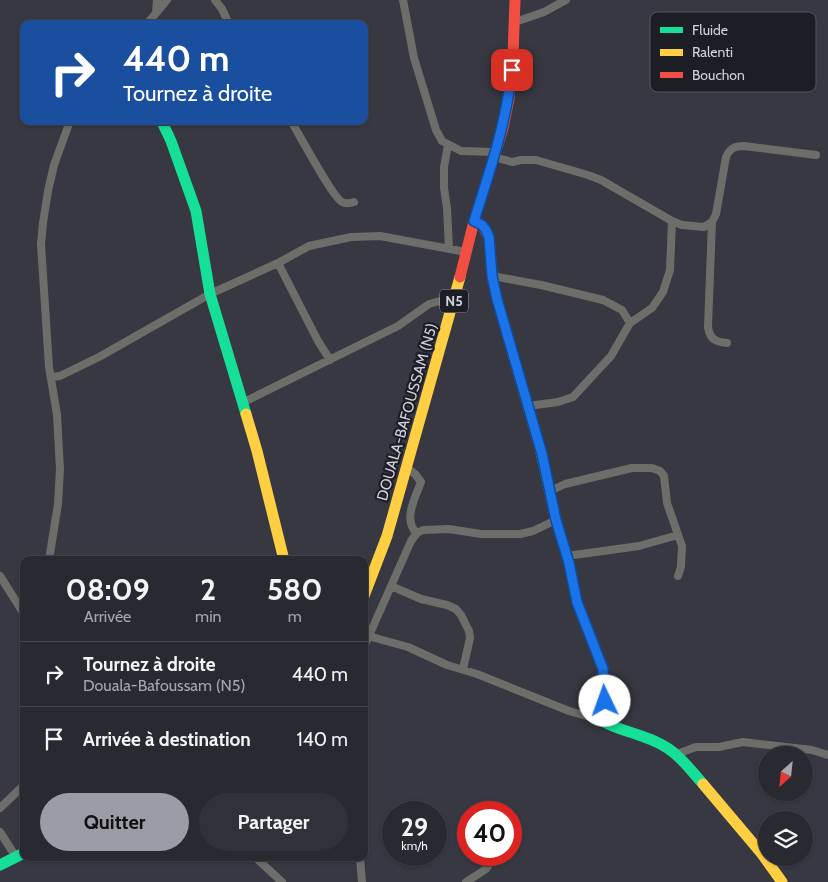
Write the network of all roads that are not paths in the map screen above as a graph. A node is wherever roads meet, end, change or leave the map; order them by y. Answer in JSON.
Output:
{"nodes":[{"id":1,"x":157,"y":0,"type":"edge"},
{"id":2,"x":168,"y":0,"type":"edge"},
{"id":3,"x":215,"y":0,"type":"edge"},
{"id":4,"x":403,"y":0,"type":"edge"},
{"id":5,"x":516,"y":0,"type":"edge"},
{"id":6,"x":566,"y":0,"type":"edge"},
{"id":7,"x":156,"y":13,"type":"junction"},
{"id":8,"x":150,"y":20,"type":"edge"},
{"id":9,"x":227,"y":20,"type":"edge"},
{"id":10,"x":515,"y":22,"type":"junction"},
{"id":11,"x":69,"y":125,"type":"edge"},
{"id":12,"x":163,"y":125,"type":"edge"},
{"id":13,"x":294,"y":125,"type":"edge"},
{"id":14,"x":448,"y":145,"type":"junction"},
{"id":15,"x":495,"y":155,"type":"junction"},
{"id":16,"x":816,"y":155,"type":"dead end"},
{"id":17,"x":354,"y":202,"type":"dead end"},
{"id":18,"x":474,"y":221,"type":"junction"},
{"id":19,"x":672,"y":222,"type":"junction"},
{"id":20,"x":712,"y":222,"type":"junction"},
{"id":21,"x":449,"y":249,"type":"junction"},
{"id":22,"x":466,"y":252,"type":"junction"},
{"id":23,"x":278,"y":263,"type":"junction"},
{"id":24,"x":492,"y":276,"type":"junction"},
{"id":25,"x":210,"y":294,"type":"junction"},
{"id":26,"x":455,"y":297,"type":"junction"},
{"id":27,"x":630,"y":323,"type":"junction"},
{"id":28,"x":727,"y":343,"type":"dead end"},
{"id":29,"x":330,"y":360,"type":"junction"},
{"id":30,"x":51,"y":377,"type":"junction"},
{"id":31,"x":242,"y":404,"type":"junction"},
{"id":32,"x":528,"y":406,"type":"junction"},
{"id":33,"x":406,"y":467,"type":"junction"},
{"id":34,"x":550,"y":491,"type":"junction"},
{"id":35,"x":556,"y":520,"type":"junction"},
{"id":36,"x":417,"y":533,"type":"junction"},
{"id":37,"x":678,"y":535,"type":"junction"},
{"id":38,"x":50,"y":556,"type":"edge"},
{"id":39,"x":283,"y":556,"type":"edge"},
{"id":40,"x":567,"y":556,"type":"junction"},
{"id":41,"x":0,"y":576,"type":"edge"},
{"id":42,"x":678,"y":576,"type":"dead end"},
{"id":43,"x":368,"y":586,"type":"edge"},
{"id":44,"x":391,"y":586,"type":"junction"},
{"id":45,"x":20,"y":608,"type":"edge"},
{"id":46,"x":368,"y":636,"type":"joint"},
{"id":47,"x":463,"y":669,"type":"junction"},
{"id":48,"x":602,"y":720,"type":"junction"},
{"id":49,"x":677,"y":754,"type":"junction"},
{"id":50,"x":828,"y":755,"type":"edge"},
{"id":51,"x":20,"y":789,"type":"edge"},
{"id":52,"x":0,"y":808,"type":"edge"},
{"id":53,"x":0,"y":832,"type":"edge"},
{"id":54,"x":20,"y":855,"type":"edge"},
{"id":55,"x":259,"y":861,"type":"edge"},
{"id":56,"x":360,"y":861,"type":"edge"},
{"id":57,"x":0,"y":865,"type":"edge"},
{"id":58,"x":488,"y":866,"type":"edge"},
{"id":59,"x":282,"y":882,"type":"edge"},
{"id":60,"x":362,"y":882,"type":"edge"},
{"id":61,"x":466,"y":882,"type":"edge"},
{"id":62,"x":782,"y":882,"type":"edge"}],
"edges":[{"from":1,"to":7,"type":"street"},
{"from":2,"to":7,"type":"street"},
{"from":3,"to":9,"type":"street"},
{"from":4,"to":14,"type":"street"},
{"from":5,"to":10,"type":"main road","name":"DOUALA-BAFOUSSAM (N5)","number":"N5"},
{"from":6,"to":10,"type":"street"},
{"from":7,"to":8,"type":"street"},
{"from":10,"to":15,"type":"main road","name":"DOUALA-BAFOUSSAM (N5)","number":"N5"},
{"from":11,"to":30,"type":"street"},
{"from":12,"to":25,"type":"main road"},
{"from":13,"to":17,"type":"street"},
{"from":14,"to":15,"type":"street"},
{"from":14,"to":21,"type":"street"},
{"from":15,"to":18,"type":"main road","name":"DOUALA-BAFOUSSAM (N5)","number":"N5"},
{"from":15,"to":19,"type":"street"},
{"from":16,"to":20,"type":"street"},
{"from":18,"to":22,"type":"main road","name":"DOUALA-BAFOUSSAM (N5)","number":"N5"},
{"from":18,"to":24,"type":"main road"},
{"from":19,"to":20,"type":"street"},
{"from":19,"to":27,"type":"street"},
{"from":20,"to":28,"type":"street"},
{"from":21,"to":22,"type":"street"},
{"from":21,"to":23,"type":"street"},
{"from":22,"to":26,"type":"main road","name":"DOUALA-BAFOUSSAM (N5)","number":"N5"},
{"from":23,"to":25,"type":"street"},
{"from":23,"to":29,"type":"street"},
{"from":24,"to":27,"type":"street"},
{"from":24,"to":32,"type":"main road"},
{"from":25,"to":30,"type":"street"},
{"from":25,"to":31,"type":"main road"},
{"from":26,"to":29,"type":"street"},
{"from":26,"to":33,"type":"main road","name":"DOUALA-BAFOUSSAM (N5)","number":"N5"},
{"from":27,"to":32,"type":"street"},
{"from":29,"to":31,"type":"street"},
{"from":30,"to":38,"type":"street"},
{"from":31,"to":39,"type":"main road"},
{"from":32,"to":34,"type":"main road"},
{"from":33,"to":36,"type":"street"},
{"from":33,"to":43,"type":"main road","name":"DOUALA-BAFOUSSAM (N5)","number":"N5"},
{"from":34,"to":35,"type":"main road"},
{"from":34,"to":37,"type":"street"},
{"from":35,"to":36,"type":"street"},
{"from":35,"to":40,"type":"main road"},
{"from":36,"to":44,"type":"street"},
{"from":37,"to":40,"type":"street"},
{"from":37,"to":42,"type":"street"},
{"from":40,"to":48,"type":"main road"},
{"from":41,"to":45,"type":"street"},
{"from":44,"to":46,"type":"street"},
{"from":44,"to":47,"type":"street"},
{"from":46,"to":47,"type":"street"},
{"from":47,"to":48,"type":"street"},
{"from":48,"to":49,"type":"main road"},
{"from":49,"to":50,"type":"street"},
{"from":49,"to":62,"type":"main road"},
{"from":51,"to":52,"type":"street"},
{"from":53,"to":54,"type":"street"},
{"from":54,"to":57,"type":"main road"},
{"from":55,"to":59,"type":"street"},
{"from":56,"to":60,"type":"street"},
{"from":58,"to":61,"type":"street"}]}
